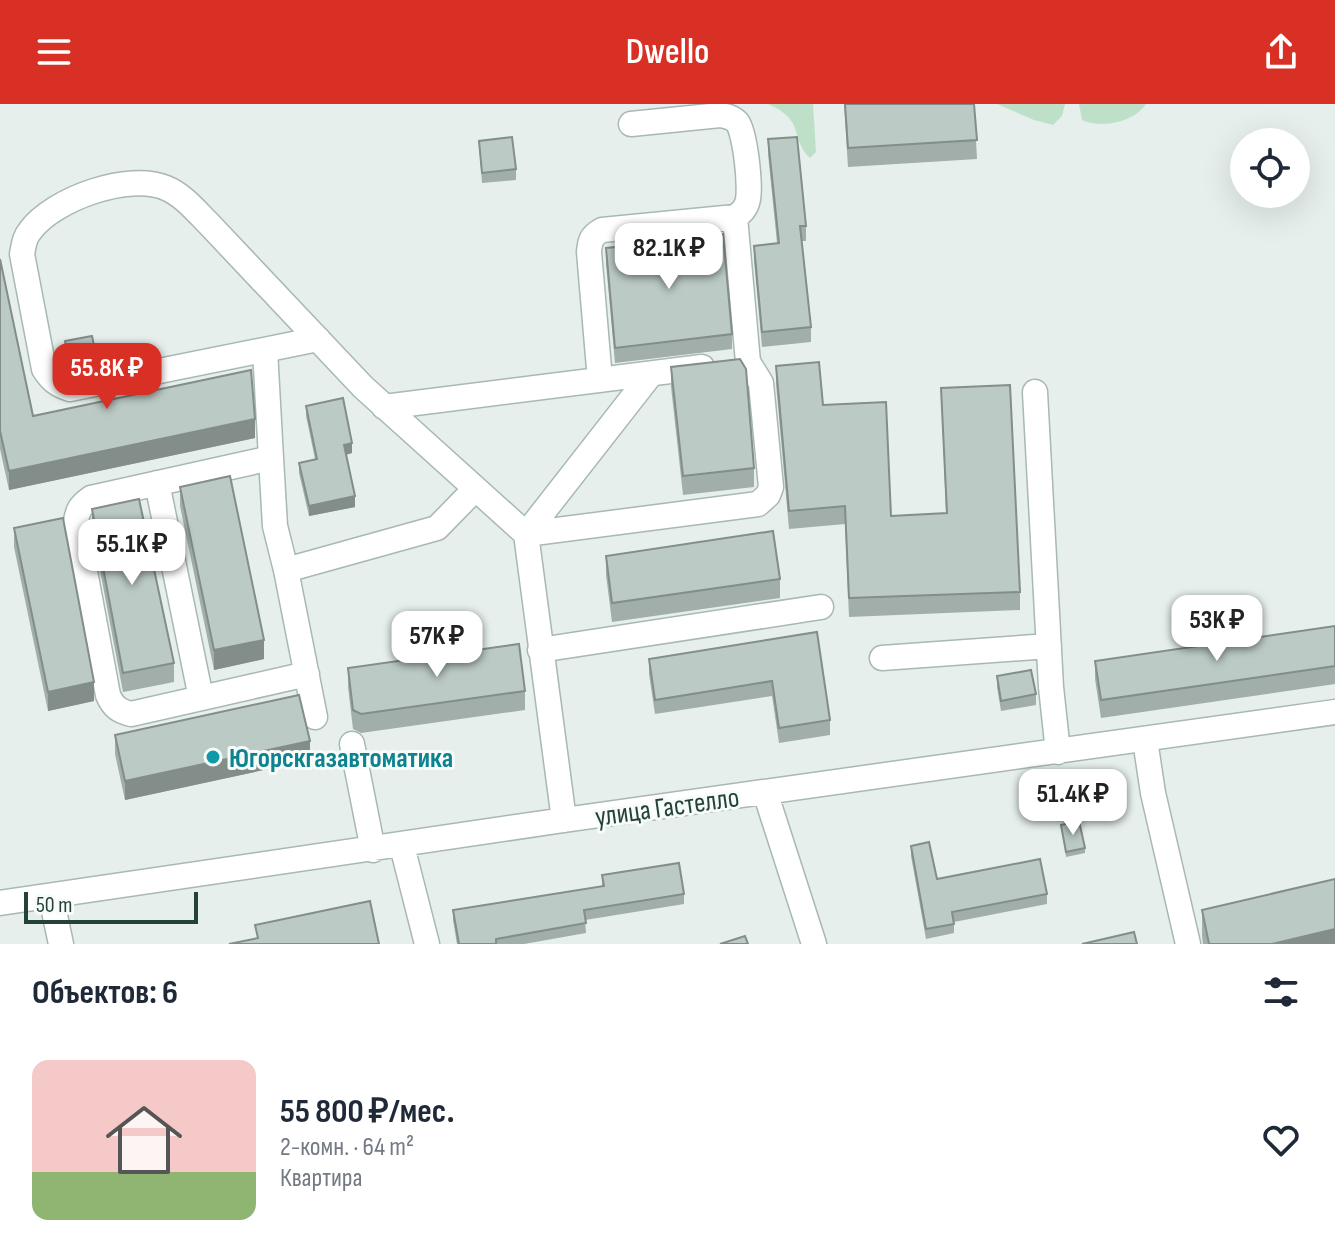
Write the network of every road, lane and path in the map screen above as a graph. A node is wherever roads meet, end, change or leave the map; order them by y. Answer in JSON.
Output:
{"nodes":[{"id":1,"x":631,"y":124,"type":"dead end"},
{"id":2,"x":735,"y":217,"type":"junction"},
{"id":3,"x":318,"y":339,"type":"junction"},
{"id":4,"x":265,"y":350,"type":"junction"},
{"id":5,"x":748,"y":362,"type":"junction"},
{"id":6,"x":651,"y":374,"type":"junction"},
{"id":7,"x":600,"y":380,"type":"junction"},
{"id":8,"x":1035,"y":392,"type":"dead end"},
{"id":9,"x":384,"y":407,"type":"junction"},
{"id":10,"x":271,"y":458,"type":"junction"},
{"id":11,"x":157,"y":483,"type":"junction"},
{"id":12,"x":475,"y":489,"type":"junction"},
{"id":13,"x":526,"y":534,"type":"junction"},
{"id":14,"x":286,"y":570,"type":"junction"},
{"id":15,"x":821,"y":607,"type":"dead end"},
{"id":16,"x":1049,"y":646,"type":"junction"},
{"id":17,"x":540,"y":650,"type":"junction"},
{"id":18,"x":882,"y":658,"type":"dead end"},
{"id":19,"x":307,"y":674,"type":"junction"},
{"id":20,"x":201,"y":698,"type":"junction"},
{"id":21,"x":1335,"y":712,"type":"edge"},
{"id":22,"x":315,"y":717,"type":"dead end"},
{"id":23,"x":1145,"y":740,"type":"junction"},
{"id":24,"x":352,"y":744,"type":"dead end"},
{"id":25,"x":1058,"y":752,"type":"junction"},
{"id":26,"x":765,"y":792,"type":"junction"},
{"id":27,"x":564,"y":820,"type":"junction"},
{"id":28,"x":402,"y":846,"type":"junction"},
{"id":29,"x":373,"y":850,"type":"junction"},
{"id":30,"x":51,"y":897,"type":"junction"},
{"id":31,"x":0,"y":903,"type":"edge"},
{"id":32,"x":61,"y":944,"type":"edge"},
{"id":33,"x":427,"y":944,"type":"edge"},
{"id":34,"x":814,"y":944,"type":"edge"},
{"id":35,"x":1188,"y":944,"type":"edge"}],
"edges":[{"from":1,"to":2,"type":"street"},
{"from":2,"to":5,"type":"street"},
{"from":2,"to":7,"type":"street"},
{"from":3,"to":4,"type":"street"},
{"from":3,"to":4,"type":"street"},
{"from":3,"to":9,"type":"street"},
{"from":4,"to":10,"type":"street"},
{"from":5,"to":6,"type":"street"},
{"from":5,"to":13,"type":"street"},
{"from":6,"to":7,"type":"street"},
{"from":6,"to":13,"type":"street"},
{"from":7,"to":9,"type":"street"},
{"from":8,"to":16,"type":"street"},
{"from":9,"to":12,"type":"street"},
{"from":10,"to":11,"type":"street"},
{"from":10,"to":14,"type":"street"},
{"from":11,"to":20,"type":"street"},
{"from":11,"to":20,"type":"street"},
{"from":12,"to":13,"type":"street"},
{"from":12,"to":14,"type":"street"},
{"from":13,"to":17,"type":"street"},
{"from":14,"to":19,"type":"street"},
{"from":15,"to":17,"type":"street"},
{"from":16,"to":18,"type":"street"},
{"from":16,"to":25,"type":"street"},
{"from":17,"to":27,"type":"street"},
{"from":19,"to":20,"type":"street"},
{"from":19,"to":22,"type":"street"},
{"from":21,"to":23,"type":"street","name":"улица Гастелло"},
{"from":23,"to":25,"type":"street","name":"улица Гастелло"},
{"from":23,"to":35,"type":"street"},
{"from":24,"to":29,"type":"street"},
{"from":25,"to":26,"type":"street","name":"улица Гастелло"},
{"from":26,"to":27,"type":"street","name":"улица Гастелло"},
{"from":26,"to":34,"type":"street"},
{"from":27,"to":28,"type":"street","name":"улица Гастелло"},
{"from":28,"to":29,"type":"street","name":"улица Гастелло"},
{"from":28,"to":33,"type":"street"},
{"from":29,"to":30,"type":"street","name":"улица Гастелло"},
{"from":30,"to":31,"type":"street","name":"улица Гастелло"},
{"from":30,"to":32,"type":"street"}]}
